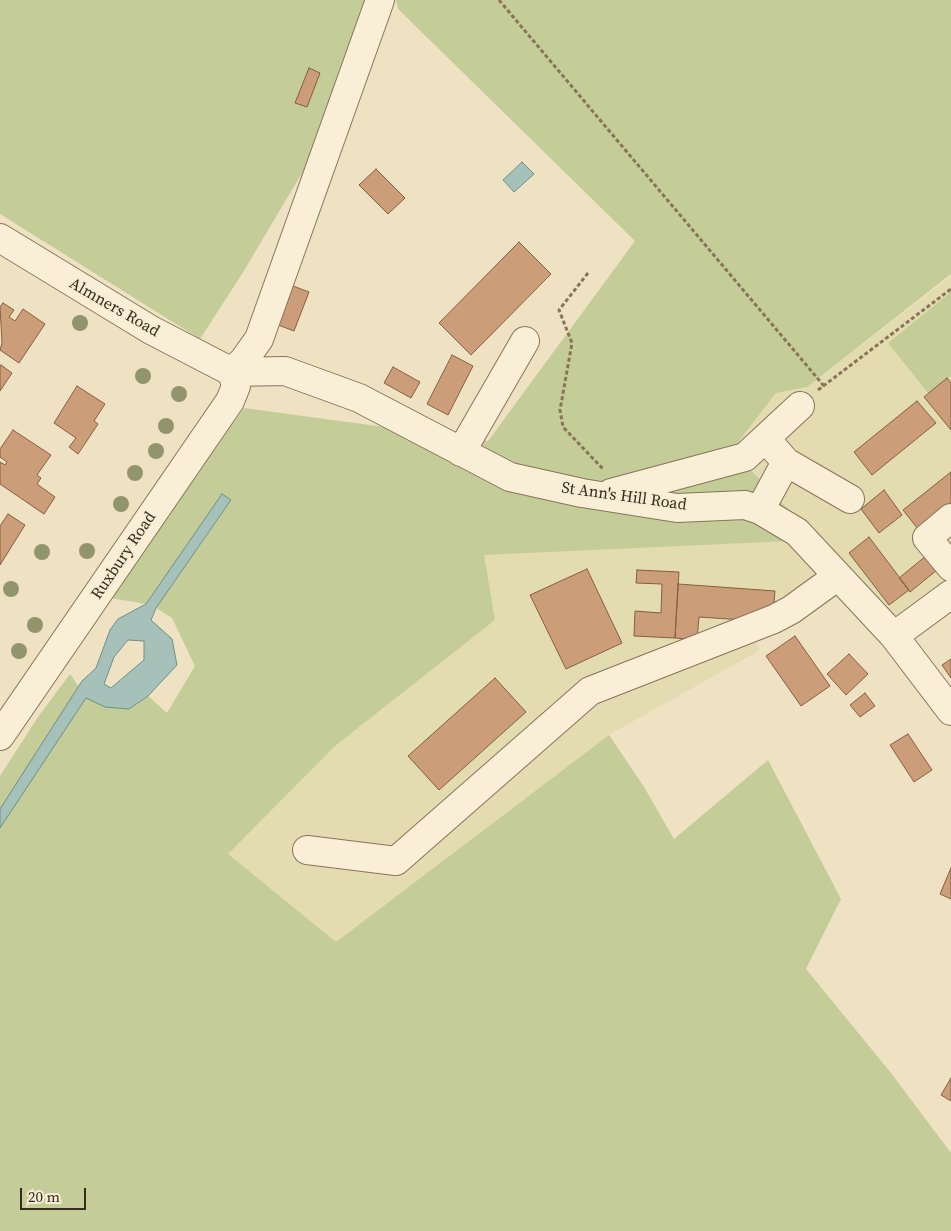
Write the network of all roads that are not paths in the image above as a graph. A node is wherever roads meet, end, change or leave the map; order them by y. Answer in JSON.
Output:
{"nodes":[{"id":1,"x":380,"y":0,"type":"edge"},
{"id":2,"x":0,"y":238,"type":"edge"},
{"id":3,"x":525,"y":341,"type":"dead end"},
{"id":4,"x":232,"y":372,"type":"junction"},
{"id":5,"x":800,"y":406,"type":"road end"},
{"id":6,"x":766,"y":439,"type":"junction"},
{"id":7,"x":461,"y":452,"type":"junction"},
{"id":8,"x":786,"y":462,"type":"junction"},
{"id":9,"x":612,"y":493,"type":"junction"},
{"id":10,"x":850,"y":499,"type":"dead end"},
{"id":11,"x":760,"y":510,"type":"junction"},
{"id":12,"x":951,"y":518,"type":"edge"},
{"id":13,"x":951,"y":567,"type":"edge"},
{"id":14,"x":838,"y":576,"type":"junction"},
{"id":15,"x":951,"y":594,"type":"edge"},
{"id":16,"x":894,"y":636,"type":"junction"},
{"id":17,"x":951,"y":711,"type":"edge"},
{"id":18,"x":0,"y":736,"type":"edge"},
{"id":19,"x":307,"y":850,"type":"dead end"}],
"edges":[{"from":1,"to":4,"type":"street"},
{"from":2,"to":4,"type":"street","name":"Almners Road"},
{"from":3,"to":7,"type":"street"},
{"from":4,"to":7,"type":"street","name":"St Ann's Hill Road"},
{"from":4,"to":18,"type":"street","name":"Ruxbury Road"},
{"from":5,"to":6,"type":"street"},
{"from":6,"to":8,"type":"street"},
{"from":6,"to":9,"type":"street"},
{"from":7,"to":9,"type":"street","name":"St Ann's Hill Road"},
{"from":8,"to":10,"type":"street"},
{"from":8,"to":11,"type":"street"},
{"from":9,"to":11,"type":"street","name":"St Ann's Hill Road"},
{"from":11,"to":14,"type":"street","name":"St Ann's Hill Road"},
{"from":12,"to":13,"type":"street"},
{"from":14,"to":16,"type":"street","name":"St Ann's Hill Road"},
{"from":14,"to":19,"type":"street"},
{"from":15,"to":16,"type":"street"},
{"from":16,"to":17,"type":"street","name":"St Ann's Hill Road"}]}
